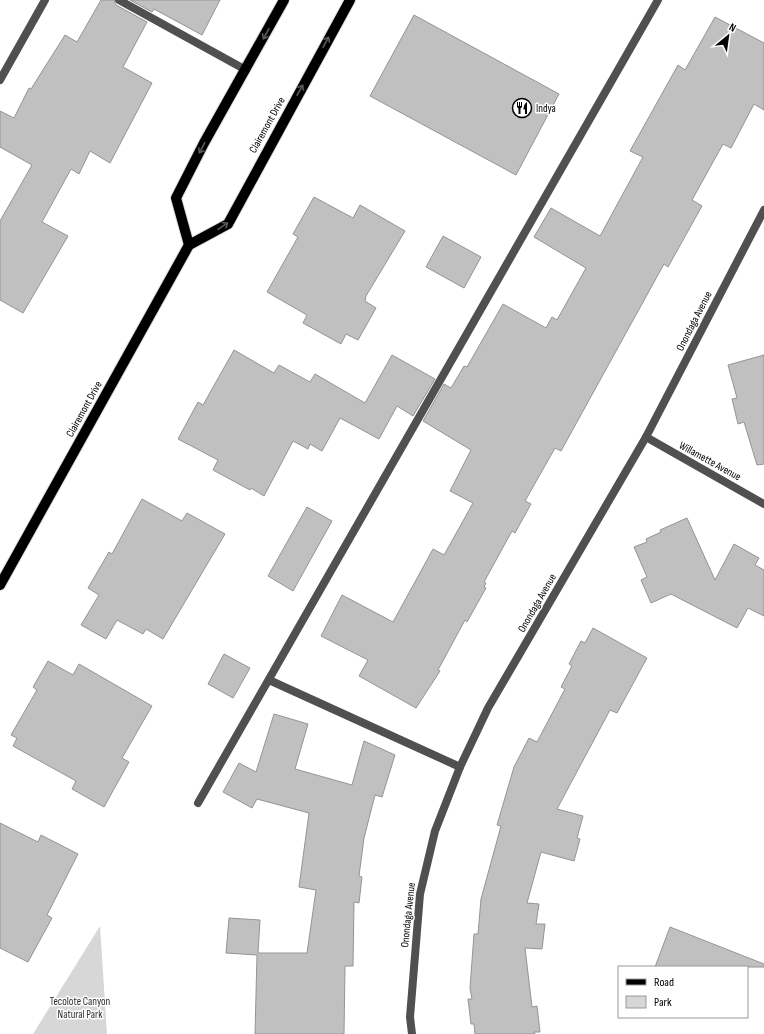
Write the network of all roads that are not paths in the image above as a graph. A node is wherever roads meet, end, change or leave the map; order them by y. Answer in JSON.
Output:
{"nodes":[{"id":1,"x":45,"y":0,"type":"edge"},
{"id":2,"x":119,"y":0,"type":"edge"},
{"id":3,"x":284,"y":0,"type":"edge"},
{"id":4,"x":350,"y":0,"type":"edge"},
{"id":5,"x":658,"y":0,"type":"edge"},
{"id":6,"x":246,"y":70,"type":"junction"},
{"id":7,"x":0,"y":80,"type":"edge"},
{"id":8,"x":764,"y":210,"type":"edge"},
{"id":9,"x":189,"y":245,"type":"junction"},
{"id":10,"x":646,"y":438,"type":"junction"},
{"id":11,"x":764,"y":504,"type":"edge"},
{"id":12,"x":0,"y":585,"type":"edge"},
{"id":13,"x":269,"y":680,"type":"junction"},
{"id":14,"x":460,"y":767,"type":"junction"},
{"id":15,"x":198,"y":803,"type":"dead end"},
{"id":16,"x":412,"y":1034,"type":"edge"}],
"edges":[{"from":1,"to":7,"type":"street"},
{"from":2,"to":6,"type":"street"},
{"from":3,"to":6,"type":"main road","one_way":true},
{"from":9,"to":4,"type":"main road","name":"Clairemont Drive","one_way":true},
{"from":5,"to":13,"type":"street"},
{"from":6,"to":9,"type":"main road","one_way":true},
{"from":8,"to":10,"type":"street","name":"Onondaga Avenue"},
{"from":9,"to":12,"type":"main road","name":"Clairemont Drive"},
{"from":10,"to":11,"type":"street","name":"Willamette Avenue"},
{"from":10,"to":14,"type":"street","name":"Onondaga Avenue"},
{"from":13,"to":14,"type":"street"},
{"from":13,"to":15,"type":"street"},
{"from":14,"to":16,"type":"street","name":"Onondaga Avenue"}]}
